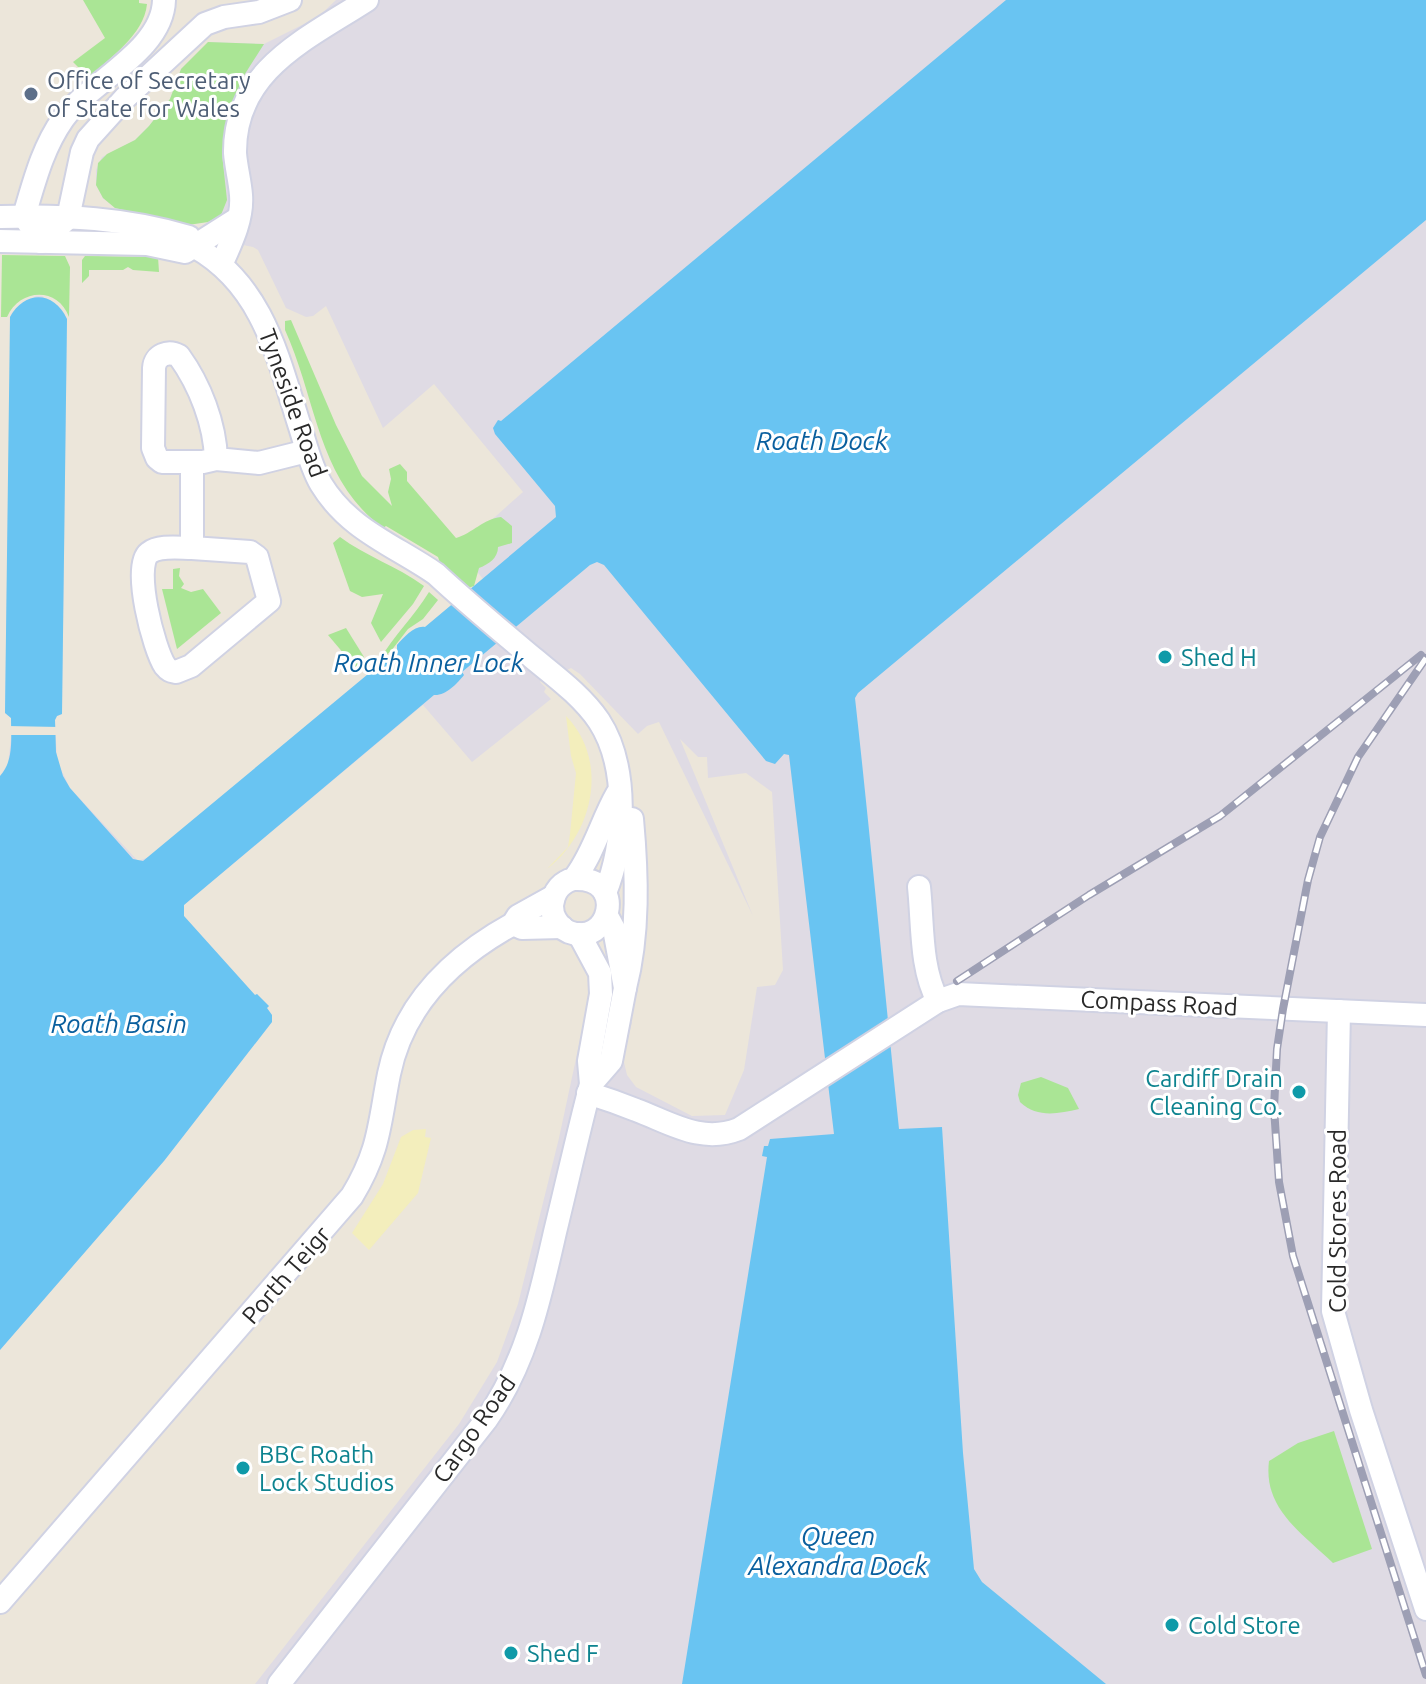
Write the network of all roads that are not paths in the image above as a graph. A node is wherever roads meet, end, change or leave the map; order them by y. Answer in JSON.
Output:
{"nodes":[{"id":1,"x":164,"y":0,"type":"edge"},
{"id":2,"x":290,"y":0,"type":"edge"},
{"id":3,"x":367,"y":0,"type":"edge"},
{"id":4,"x":24,"y":216,"type":"junction"},
{"id":5,"x":0,"y":217,"type":"edge"},
{"id":6,"x":68,"y":218,"type":"junction"},
{"id":7,"x":237,"y":219,"type":"junction"},
{"id":8,"x":0,"y":241,"type":"edge"},
{"id":9,"x":41,"y":242,"type":"junction"},
{"id":10,"x":195,"y":247,"type":"junction"},
{"id":11,"x":221,"y":265,"type":"junction"},
{"id":12,"x":307,"y":451,"type":"junction"},
{"id":13,"x":216,"y":459,"type":"junction"},
{"id":14,"x":192,"y":462,"type":"junction"},
{"id":15,"x":192,"y":548,"type":"junction"},
{"id":16,"x":619,"y":789,"type":"junction"},
{"id":17,"x":575,"y":879,"type":"junction"},
{"id":18,"x":919,"y":887,"type":"dead end"},
{"id":19,"x":605,"y":893,"type":"junction"},
{"id":20,"x":554,"y":896,"type":"junction"},
{"id":21,"x":607,"y":916,"type":"junction"},
{"id":22,"x":513,"y":924,"type":"junction"},
{"id":23,"x":570,"y":931,"type":"junction"},
{"id":24,"x":625,"y":988,"type":"junction"},
{"id":25,"x":938,"y":1001,"type":"junction"},
{"id":26,"x":1339,"y":1011,"type":"junction"},
{"id":27,"x":1426,"y":1015,"type":"edge"},
{"id":28,"x":589,"y":1088,"type":"junction"},
{"id":29,"x":0,"y":1602,"type":"edge"},
{"id":30,"x":1426,"y":1609,"type":"edge"},
{"id":31,"x":279,"y":1684,"type":"edge"}],
"edges":[{"from":1,"to":4,"type":"street"},
{"from":2,"to":6,"type":"street"},
{"from":3,"to":7,"type":"street"},
{"from":4,"to":5,"type":"street","name":"Tyneside Road"},
{"from":4,"to":6,"type":"street","name":"Tyneside Road"},
{"from":4,"to":9,"type":"street"},
{"from":6,"to":9,"type":"street"},
{"from":6,"to":10,"type":"street","name":"Tyneside Road"},
{"from":7,"to":10,"type":"street"},
{"from":7,"to":11,"type":"street"},
{"from":8,"to":9,"type":"street"},
{"from":9,"to":10,"type":"street"},
{"from":10,"to":11,"type":"street","name":"Tyneside Road"},
{"from":11,"to":12,"type":"street","name":"Tyneside Road"},
{"from":12,"to":13,"type":"street"},
{"from":12,"to":16,"type":"street","name":"Tyneside Road"},
{"from":13,"to":14,"type":"street"},
{"from":13,"to":14,"type":"street"},
{"from":14,"to":15,"type":"street"},
{"from":15,"to":15,"type":"street"},
{"from":16,"to":17,"type":"street"},
{"from":16,"to":19,"type":"street"},
{"from":16,"to":24,"type":"street"},
{"from":17,"to":19,"type":"street"},
{"from":17,"to":20,"type":"street"},
{"from":18,"to":25,"type":"street"},
{"from":19,"to":21,"type":"street"},
{"from":20,"to":22,"type":"street","name":"Porth Teigr"},
{"from":20,"to":23,"type":"street"},
{"from":21,"to":23,"type":"street"},
{"from":21,"to":24,"type":"street"},
{"from":22,"to":23,"type":"street"},
{"from":22,"to":29,"type":"street","name":"Porth Teigr"},
{"from":23,"to":28,"type":"street"},
{"from":24,"to":28,"type":"street"},
{"from":25,"to":26,"type":"street","name":"Compass Road"},
{"from":25,"to":28,"type":"street","name":"Compass Road"},
{"from":26,"to":27,"type":"street","name":"Compass Road"},
{"from":26,"to":30,"type":"street","name":"Cold Stores Road"},
{"from":28,"to":31,"type":"street","name":"Cargo Road"}]}
